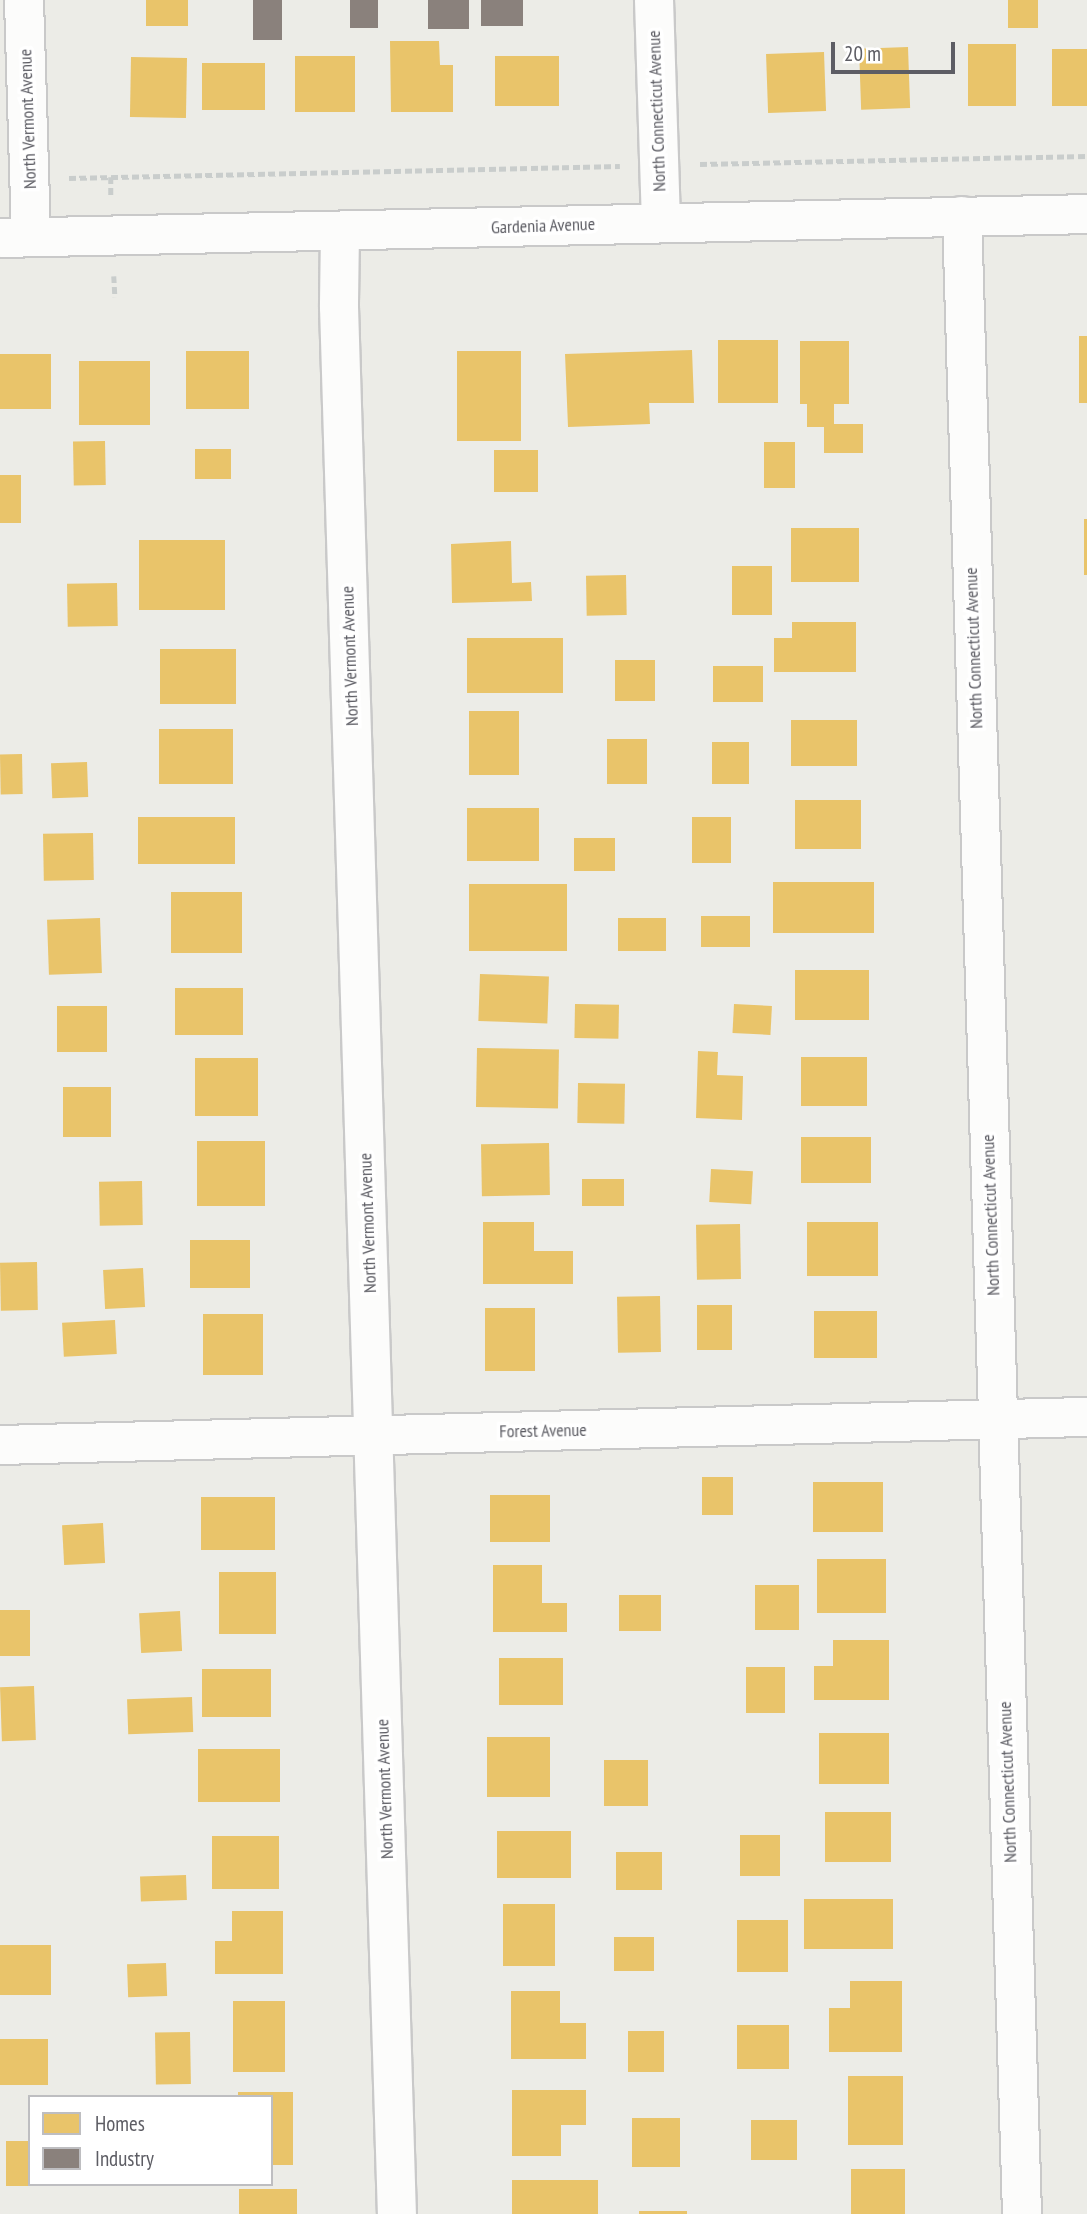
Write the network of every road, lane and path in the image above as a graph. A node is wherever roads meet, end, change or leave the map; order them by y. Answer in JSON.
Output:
{"nodes":[{"id":1,"x":24,"y":0,"type":"edge"},
{"id":2,"x":654,"y":0,"type":"edge"},
{"id":3,"x":1087,"y":156,"type":"edge"},
{"id":4,"x":692,"y":164,"type":"dead end"},
{"id":5,"x":628,"y":166,"type":"dead end"},
{"id":6,"x":111,"y":177,"type":"junction"},
{"id":7,"x":58,"y":178,"type":"dead end"},
{"id":8,"x":111,"y":201,"type":"dead end"},
{"id":9,"x":1087,"y":214,"type":"edge"},
{"id":10,"x":962,"y":216,"type":"junction"},
{"id":11,"x":661,"y":222,"type":"junction"},
{"id":12,"x":340,"y":231,"type":"junction"},
{"id":13,"x":16,"y":238,"type":"edge"},
{"id":14,"x":114,"y":272,"type":"dead end"},
{"id":15,"x":115,"y":297,"type":"dead end"},
{"id":16,"x":1087,"y":1418,"type":"edge"},
{"id":17,"x":997,"y":1420,"type":"junction"},
{"id":18,"x":374,"y":1435,"type":"junction"},
{"id":19,"x":0,"y":1445,"type":"edge"},
{"id":20,"x":397,"y":2214,"type":"edge"},
{"id":21,"x":1022,"y":2214,"type":"edge"}],
"edges":[{"from":1,"to":13,"type":"street","name":"North Vermont Avenue"},
{"from":2,"to":11,"type":"street","name":"North Connecticut Avenue"},
{"from":3,"to":4,"type":"path"},
{"from":5,"to":6,"type":"path"},
{"from":6,"to":7,"type":"path"},
{"from":6,"to":8,"type":"path"},
{"from":9,"to":10,"type":"street","name":"Gardenia Avenue"},
{"from":10,"to":11,"type":"street","name":"Gardenia Avenue"},
{"from":10,"to":17,"type":"street","name":"North Connecticut Avenue"},
{"from":11,"to":12,"type":"street","name":"Gardenia Avenue"},
{"from":12,"to":13,"type":"street","name":"Gardenia Avenue"},
{"from":12,"to":18,"type":"street","name":"North Vermont Avenue"},
{"from":14,"to":15,"type":"path"},
{"from":16,"to":17,"type":"street","name":"Forest Avenue"},
{"from":17,"to":18,"type":"street","name":"Forest Avenue"},
{"from":17,"to":21,"type":"street","name":"North Connecticut Avenue"},
{"from":18,"to":19,"type":"street","name":"Forest Avenue"},
{"from":18,"to":20,"type":"street","name":"North Vermont Avenue"}]}
